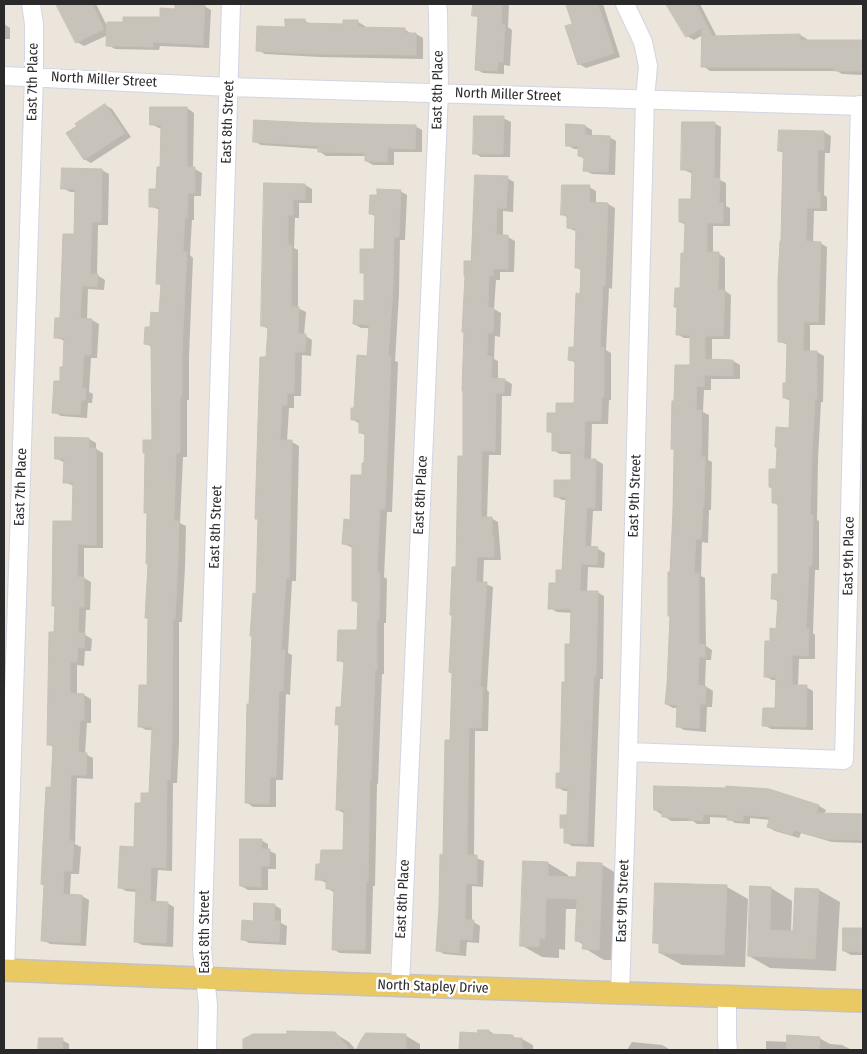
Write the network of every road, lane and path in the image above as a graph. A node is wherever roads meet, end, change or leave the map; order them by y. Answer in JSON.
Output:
{"nodes":[{"id":1,"x":31,"y":4,"type":"edge"},
{"id":2,"x":232,"y":4,"type":"edge"},
{"id":3,"x":436,"y":4,"type":"edge"},
{"id":4,"x":625,"y":4,"type":"edge"},
{"id":5,"x":4,"y":76,"type":"edge"},
{"id":6,"x":34,"y":77,"type":"junction"},
{"id":7,"x":229,"y":87,"type":"junction"},
{"id":8,"x":439,"y":93,"type":"junction"},
{"id":9,"x":645,"y":99,"type":"junction"},
{"id":10,"x":862,"y":106,"type":"edge"},
{"id":11,"x":628,"y":752,"type":"junction"},
{"id":12,"x":4,"y":970,"type":"edge"},
{"id":13,"x":205,"y":978,"type":"junction"},
{"id":14,"x":400,"y":985,"type":"junction"},
{"id":15,"x":620,"y":993,"type":"junction"},
{"id":16,"x":728,"y":996,"type":"junction"},
{"id":17,"x":863,"y":1001,"type":"edge"},
{"id":18,"x":207,"y":1050,"type":"edge"},
{"id":19,"x":728,"y":1050,"type":"edge"}],
"edges":[{"from":1,"to":6,"type":"street","name":"East 7th Place"},
{"from":2,"to":7,"type":"street","name":"East 8th Street"},
{"from":3,"to":8,"type":"street","name":"East 8th Place"},
{"from":4,"to":9,"type":"street","name":"East 9th Street"},
{"from":5,"to":6,"type":"street","name":"North Miller Street"},
{"from":6,"to":7,"type":"street","name":"North Miller Street"},
{"from":6,"to":12,"type":"street","name":"East 7th Place"},
{"from":7,"to":8,"type":"street","name":"North Miller Street"},
{"from":7,"to":13,"type":"street","name":"East 8th Street"},
{"from":8,"to":9,"type":"street","name":"North Miller Street"},
{"from":8,"to":14,"type":"street","name":"East 8th Place"},
{"from":9,"to":10,"type":"street","name":"North Miller Street"},
{"from":9,"to":11,"type":"street","name":"East 9th Street"},
{"from":10,"to":11,"type":"street","name":"East 9th Place"},
{"from":11,"to":15,"type":"street","name":"East 9th Street"},
{"from":12,"to":13,"type":"main road","name":"North Stapley Drive"},
{"from":13,"to":14,"type":"main road","name":"North Stapley Drive"},
{"from":13,"to":18,"type":"street","name":"East 8th Street"},
{"from":14,"to":15,"type":"main road","name":"North Stapley Drive"},
{"from":15,"to":16,"type":"main road","name":"North Stapley Drive"},
{"from":16,"to":17,"type":"main road","name":"North Stapley Drive"},
{"from":16,"to":19,"type":"street"}]}
